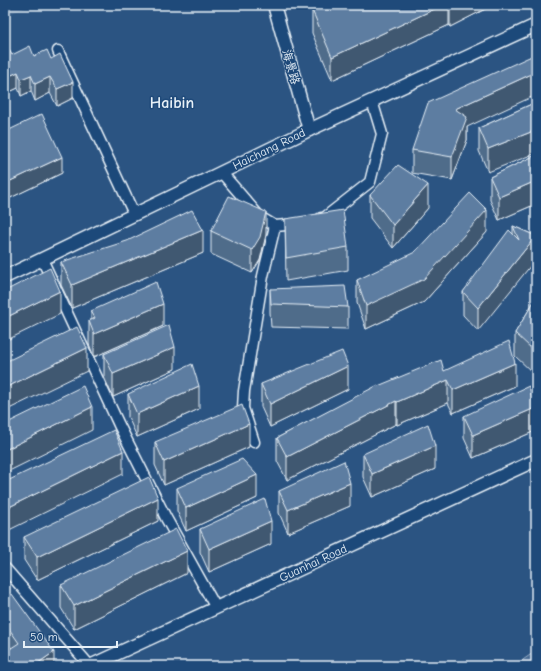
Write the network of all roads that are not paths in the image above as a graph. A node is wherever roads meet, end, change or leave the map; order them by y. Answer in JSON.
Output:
{"nodes":[{"id":1,"x":274,"y":5,"type":"edge"},
{"id":2,"x":536,"y":25,"type":"edge"},
{"id":3,"x":58,"y":51,"type":"dead end"},
{"id":4,"x":373,"y":100,"type":"junction"},
{"id":5,"x":309,"y":130,"type":"junction"},
{"id":6,"x":221,"y":172,"type":"junction"},
{"id":7,"x":134,"y":214,"type":"junction"},
{"id":8,"x":275,"y":226,"type":"junction"},
{"id":9,"x":42,"y":259,"type":"junction"},
{"id":10,"x":5,"y":277,"type":"edge"},
{"id":11,"x":254,"y":442,"type":"dead end"},
{"id":12,"x":536,"y":460,"type":"edge"},
{"id":13,"x":5,"y":568,"type":"edge"},
{"id":14,"x":216,"y":608,"type":"junction"},
{"id":15,"x":90,"y":666,"type":"edge"}],
"edges":[{"from":1,"to":5,"type":"street","name":"海景路"},
{"from":2,"to":4,"type":"street","name":"Haichang Road"},
{"from":3,"to":7,"type":"street"},
{"from":4,"to":5,"type":"street","name":"Haichang Road"},
{"from":4,"to":8,"type":"street"},
{"from":5,"to":6,"type":"street","name":"Haichang Road"},
{"from":6,"to":7,"type":"street","name":"Haichang Road"},
{"from":6,"to":8,"type":"street"},
{"from":7,"to":9,"type":"street","name":"Haichang Road"},
{"from":8,"to":11,"type":"street"},
{"from":9,"to":10,"type":"street","name":"Haichang Road"},
{"from":9,"to":14,"type":"street"},
{"from":12,"to":14,"type":"street","name":"Guanhai Road"},
{"from":13,"to":15,"type":"street"},
{"from":14,"to":15,"type":"street","name":"Guanhai Road"}]}
